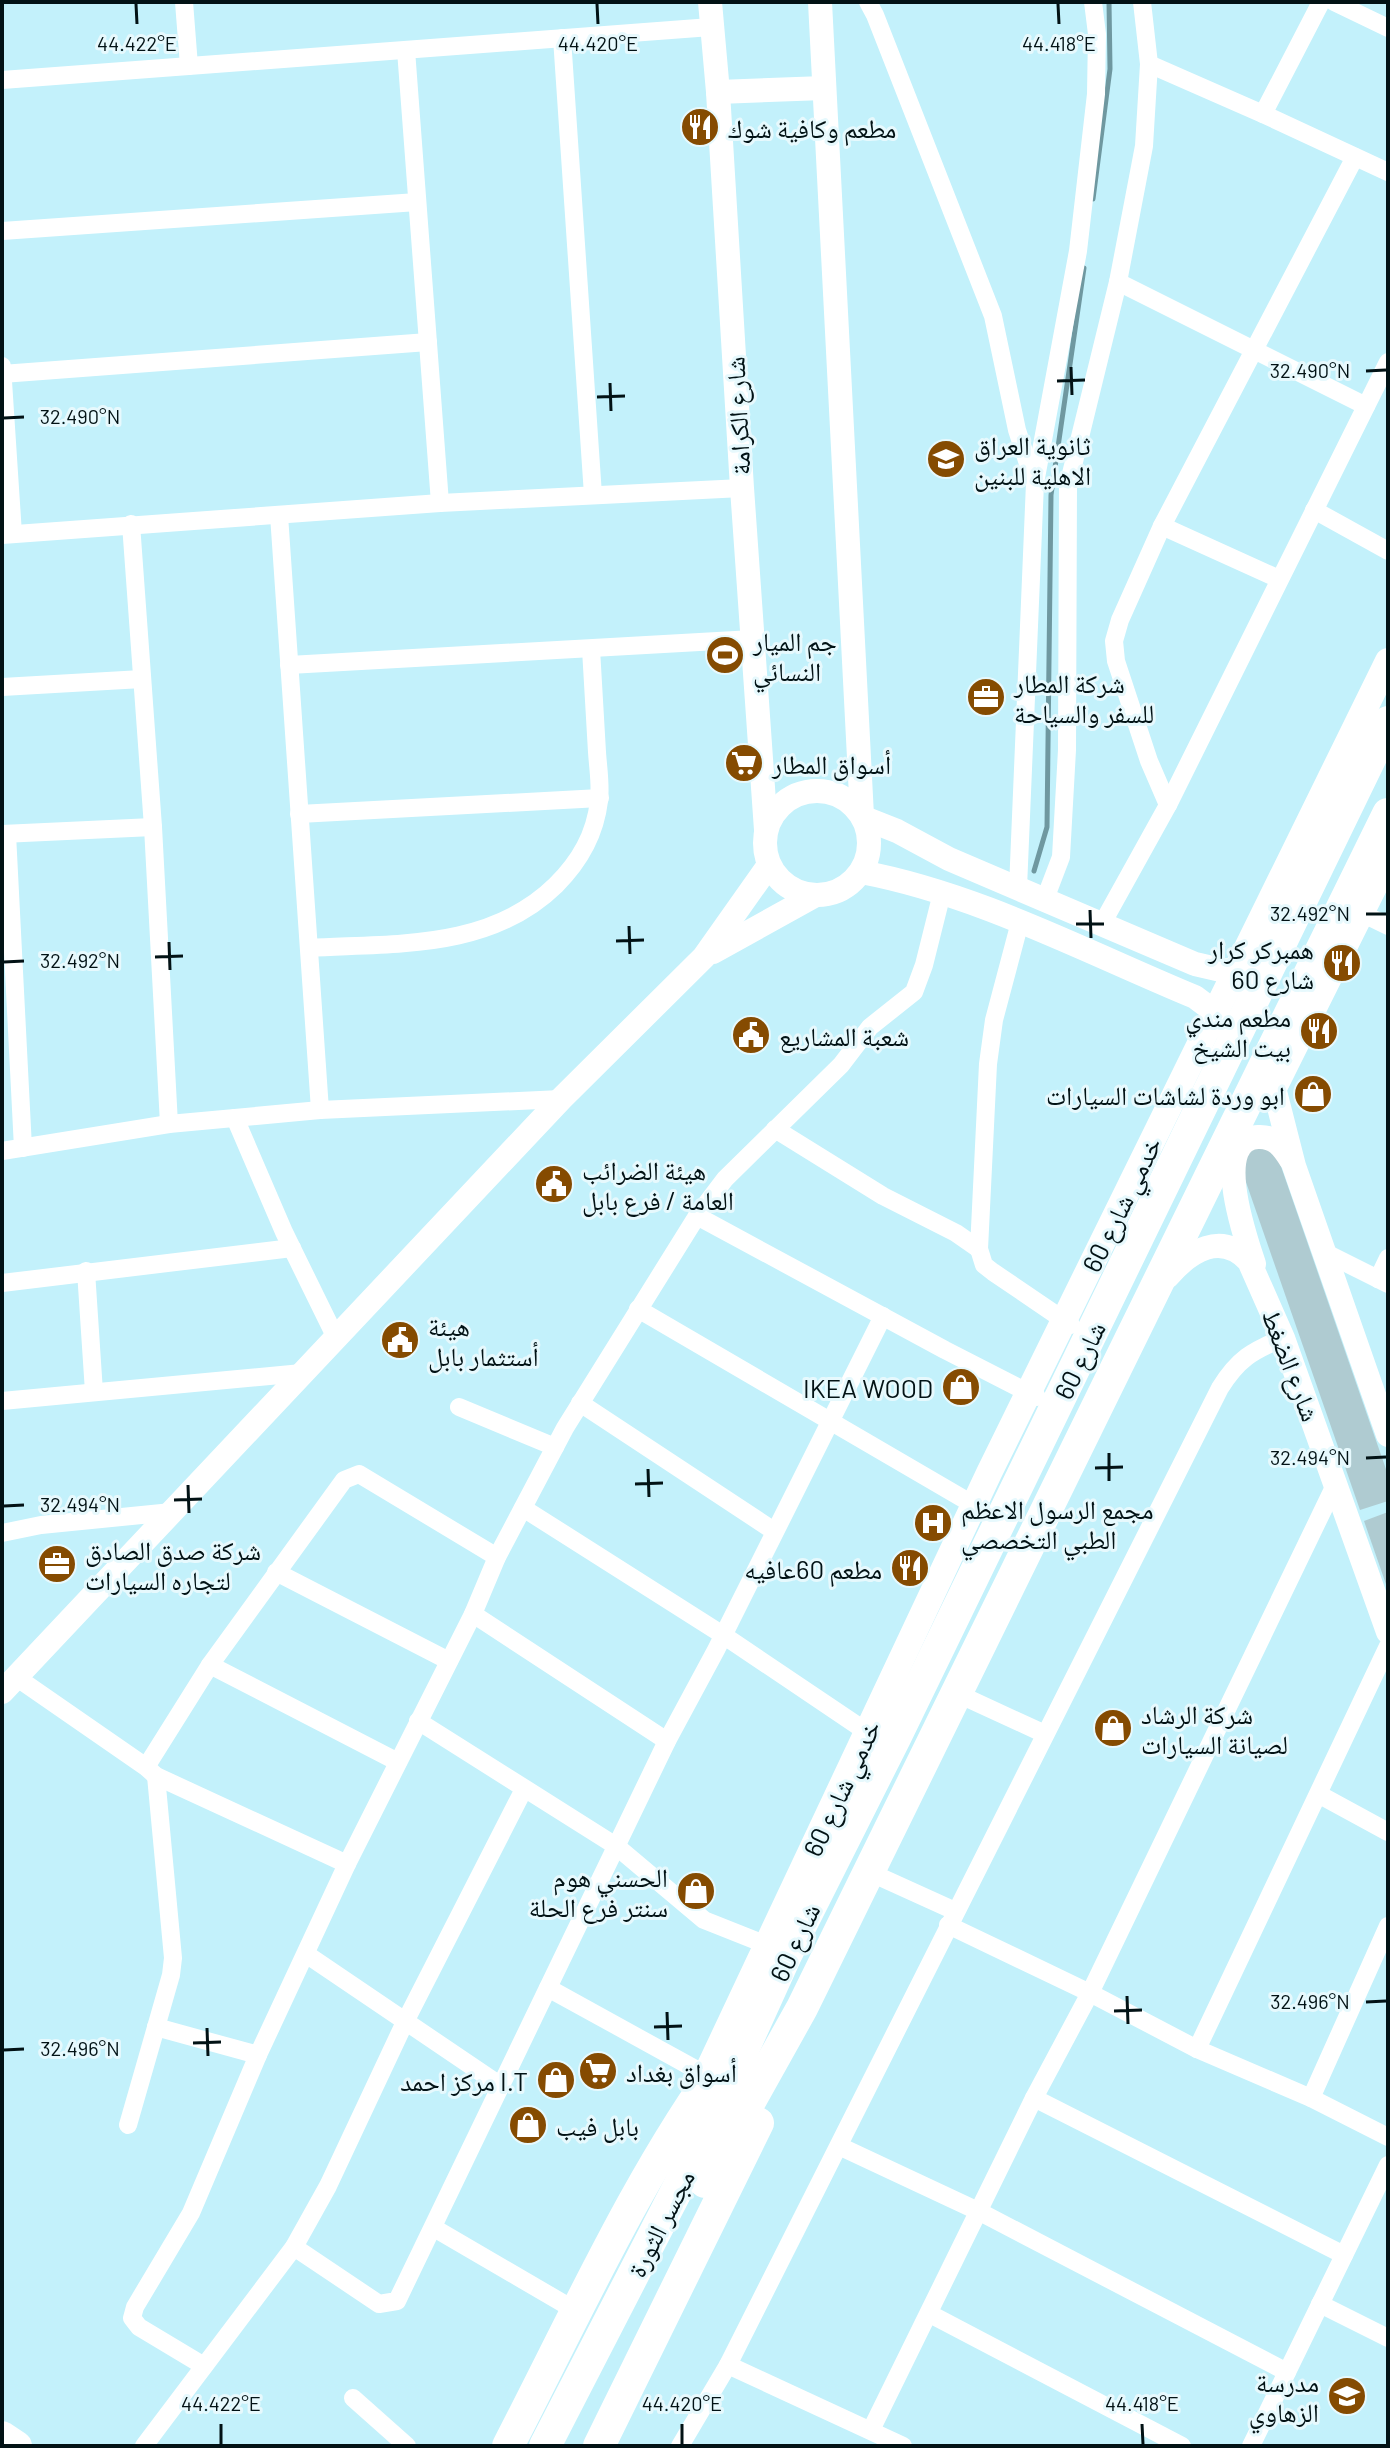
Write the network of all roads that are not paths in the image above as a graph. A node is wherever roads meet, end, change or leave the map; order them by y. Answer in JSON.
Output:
{"nodes":[{"id":1,"x":184,"y":2,"type":"edge"},
{"id":2,"x":710,"y":2,"type":"edge"},
{"id":3,"x":820,"y":2,"type":"edge"},
{"id":4,"x":868,"y":2,"type":"edge"},
{"id":5,"x":1093,"y":2,"type":"edge"},
{"id":6,"x":1142,"y":2,"type":"edge"},
{"id":7,"x":1321,"y":2,"type":"edge"},
{"id":8,"x":1334,"y":2,"type":"edge"},
{"id":9,"x":711,"y":27,"type":"junction"},
{"id":10,"x":1388,"y":28,"type":"edge"},
{"id":11,"x":562,"y":38,"type":"junction"},
{"id":12,"x":406,"y":50,"type":"junction"},
{"id":13,"x":1149,"y":64,"type":"junction"},
{"id":14,"x":189,"y":66,"type":"junction"},
{"id":15,"x":2,"y":80,"type":"edge"},
{"id":16,"x":824,"y":88,"type":"junction"},
{"id":17,"x":718,"y":92,"type":"junction"},
{"id":18,"x":1263,"y":114,"type":"junction"},
{"id":19,"x":1355,"y":157,"type":"junction"},
{"id":20,"x":1388,"y":172,"type":"edge"},
{"id":21,"x":417,"y":202,"type":"junction"},
{"id":22,"x":2,"y":231,"type":"edge"},
{"id":23,"x":1118,"y":282,"type":"junction"},
{"id":24,"x":428,"y":342,"type":"junction"},
{"id":25,"x":1256,"y":349,"type":"junction"},
{"id":26,"x":1388,"y":362,"type":"edge"},
{"id":27,"x":2,"y":366,"type":"edge"},
{"id":28,"x":2,"y":374,"type":"edge"},
{"id":29,"x":1366,"y":406,"type":"junction"},
{"id":30,"x":1035,"y":483,"type":"junction"},
{"id":31,"x":742,"y":488,"type":"junction"},
{"id":32,"x":593,"y":495,"type":"junction"},
{"id":33,"x":440,"y":503,"type":"junction"},
{"id":34,"x":1314,"y":510,"type":"junction"},
{"id":35,"x":279,"y":515,"type":"junction"},
{"id":36,"x":131,"y":524,"type":"junction"},
{"id":37,"x":1162,"y":526,"type":"junction"},
{"id":38,"x":8,"y":534,"type":"edge"},
{"id":39,"x":1388,"y":551,"type":"edge"},
{"id":40,"x":1279,"y":579,"type":"junction"},
{"id":41,"x":753,"y":639,"type":"junction"},
{"id":42,"x":591,"y":649,"type":"junction"},
{"id":43,"x":1388,"y":661,"type":"edge"},
{"id":44,"x":289,"y":665,"type":"junction"},
{"id":45,"x":142,"y":679,"type":"junction"},
{"id":46,"x":2,"y":687,"type":"edge"},
{"id":47,"x":1388,"y":722,"type":"edge"},
{"id":48,"x":600,"y":798,"type":"junction"},
{"id":49,"x":1168,"y":805,"type":"junction"},
{"id":50,"x":299,"y":814,"type":"junction"},
{"id":51,"x":1388,"y":814,"type":"edge"},
{"id":52,"x":863,"y":817,"type":"junction"},
{"id":53,"x":153,"y":827,"type":"junction"},
{"id":54,"x":766,"y":830,"type":"junction"},
{"id":55,"x":4,"y":834,"type":"edge"},
{"id":56,"x":1388,"y":859,"type":"edge"},
{"id":57,"x":769,"y":865,"type":"junction"},
{"id":58,"x":861,"y":872,"type":"junction"},
{"id":59,"x":1018,"y":888,"type":"junction"},
{"id":60,"x":942,"y":893,"type":"junction"},
{"id":61,"x":814,"y":896,"type":"junction"},
{"id":62,"x":1045,"y":899,"type":"junction"},
{"id":63,"x":1352,"y":909,"type":"junction"},
{"id":64,"x":1020,"y":922,"type":"junction"},
{"id":65,"x":1102,"y":924,"type":"junction"},
{"id":66,"x":1388,"y":926,"type":"edge"},
{"id":67,"x":309,"y":948,"type":"junction"},
{"id":68,"x":1174,"y":955,"type":"junction"},
{"id":69,"x":704,"y":957,"type":"junction"},
{"id":70,"x":1250,"y":972,"type":"junction"},
{"id":71,"x":1167,"y":985,"type":"junction"},
{"id":72,"x":1215,"y":1012,"type":"junction"},
{"id":73,"x":1229,"y":1048,"type":"junction"},
{"id":74,"x":1270,"y":1073,"type":"junction"},
{"id":75,"x":561,"y":1099,"type":"junction"},
{"id":76,"x":320,"y":1110,"type":"junction"},
{"id":77,"x":235,"y":1118,"type":"junction"},
{"id":78,"x":169,"y":1124,"type":"junction"},
{"id":79,"x":775,"y":1129,"type":"junction"},
{"id":80,"x":23,"y":1148,"type":"junction"},
{"id":81,"x":2,"y":1151,"type":"edge"},
{"id":82,"x":1294,"y":1166,"type":"junction"},
{"id":83,"x":697,"y":1216,"type":"junction"},
{"id":84,"x":292,"y":1248,"type":"junction"},
{"id":85,"x":979,"y":1249,"type":"junction"},
{"id":86,"x":1324,"y":1252,"type":"junction"},
{"id":87,"x":1388,"y":1258,"type":"edge"},
{"id":88,"x":86,"y":1271,"type":"junction"},
{"id":89,"x":1383,"y":1281,"type":"edge"},
{"id":90,"x":2,"y":1283,"type":"edge"},
{"id":91,"x":1261,"y":1283,"type":"junction"},
{"id":92,"x":1151,"y":1295,"type":"junction"},
{"id":93,"x":638,"y":1309,"type":"junction"},
{"id":94,"x":883,"y":1316,"type":"junction"},
{"id":95,"x":1064,"y":1320,"type":"junction"},
{"id":96,"x":336,"y":1338,"type":"junction"},
{"id":97,"x":1283,"y":1338,"type":"junction"},
{"id":98,"x":1090,"y":1339,"type":"junction"},
{"id":99,"x":302,"y":1373,"type":"junction"},
{"id":100,"x":94,"y":1392,"type":"junction"},
{"id":101,"x":1042,"y":1399,"type":"junction"},
{"id":102,"x":2,"y":1401,"type":"edge"},
{"id":103,"x":580,"y":1403,"type":"junction"},
{"id":104,"x":459,"y":1407,"type":"dead end"},
{"id":105,"x":829,"y":1421,"type":"junction"},
{"id":106,"x":1387,"y":1432,"type":"edge"},
{"id":107,"x":555,"y":1447,"type":"junction"},
{"id":108,"x":1336,"y":1483,"type":"junction"},
{"id":109,"x":974,"y":1505,"type":"junction"},
{"id":110,"x":523,"y":1508,"type":"junction"},
{"id":111,"x":172,"y":1512,"type":"junction"},
{"id":112,"x":774,"y":1531,"type":"junction"},
{"id":113,"x":2,"y":1533,"type":"edge"},
{"id":114,"x":497,"y":1557,"type":"junction"},
{"id":115,"x":276,"y":1572,"type":"junction"},
{"id":116,"x":473,"y":1614,"type":"junction"},
{"id":117,"x":1388,"y":1632,"type":"edge"},
{"id":118,"x":723,"y":1635,"type":"junction"},
{"id":119,"x":1388,"y":1646,"type":"edge"},
{"id":120,"x":449,"y":1661,"type":"junction"},
{"id":121,"x":210,"y":1665,"type":"junction"},
{"id":122,"x":9,"y":1684,"type":"edge"},
{"id":123,"x":956,"y":1693,"type":"junction"},
{"id":124,"x":418,"y":1721,"type":"junction"},
{"id":125,"x":867,"y":1732,"type":"junction"},
{"id":126,"x":1045,"y":1734,"type":"junction"},
{"id":127,"x":667,"y":1741,"type":"junction"},
{"id":128,"x":398,"y":1762,"type":"junction"},
{"id":129,"x":151,"y":1772,"type":"junction"},
{"id":130,"x":524,"y":1789,"type":"junction"},
{"id":131,"x":1320,"y":1795,"type":"junction"},
{"id":132,"x":1388,"y":1832,"type":"edge"},
{"id":133,"x":616,"y":1846,"type":"junction"},
{"id":134,"x":347,"y":1864,"type":"junction"},
{"id":135,"x":869,"y":1872,"type":"junction"},
{"id":136,"x":952,"y":1918,"type":"junction"},
{"id":137,"x":1385,"y":1939,"type":"edge"},
{"id":138,"x":767,"y":1945,"type":"junction"},
{"id":139,"x":306,"y":1954,"type":"junction"},
{"id":140,"x":548,"y":1988,"type":"junction"},
{"id":141,"x":1090,"y":1993,"type":"junction"},
{"id":142,"x":769,"y":1996,"type":"junction"},
{"id":143,"x":802,"y":2008,"type":"junction"},
{"id":144,"x":405,"y":2022,"type":"junction"},
{"id":145,"x":156,"y":2027,"type":"junction"},
{"id":146,"x":1197,"y":2049,"type":"junction"},
{"id":147,"x":258,"y":2055,"type":"junction"},
{"id":148,"x":501,"y":2086,"type":"junction"},
{"id":149,"x":701,"y":2086,"type":"junction"},
{"id":150,"x":1034,"y":2098,"type":"junction"},
{"id":151,"x":1311,"y":2098,"type":"junction"},
{"id":152,"x":128,"y":2125,"type":"dead end"},
{"id":153,"x":1388,"y":2137,"type":"edge"},
{"id":154,"x":839,"y":2146,"type":"junction"},
{"id":155,"x":707,"y":2154,"type":"junction"},
{"id":156,"x":1388,"y":2165,"type":"edge"},
{"id":157,"x":980,"y":2212,"type":"junction"},
{"id":158,"x":434,"y":2228,"type":"junction"},
{"id":159,"x":294,"y":2247,"type":"junction"},
{"id":160,"x":1344,"y":2255,"type":"junction"},
{"id":161,"x":1320,"y":2304,"type":"junction"},
{"id":162,"x":578,"y":2312,"type":"junction"},
{"id":163,"x":930,"y":2314,"type":"junction"},
{"id":164,"x":1388,"y":2338,"type":"edge"},
{"id":165,"x":728,"y":2365,"type":"junction"},
{"id":166,"x":204,"y":2366,"type":"junction"},
{"id":167,"x":1287,"y":2372,"type":"junction"},
{"id":168,"x":353,"y":2398,"type":"dead end"},
{"id":169,"x":871,"y":2430,"type":"junction"},
{"id":170,"x":2,"y":2436,"type":"edge"},
{"id":171,"x":17,"y":2446,"type":"edge"},
{"id":172,"x":144,"y":2446,"type":"edge"},
{"id":173,"x":407,"y":2446,"type":"edge"},
{"id":174,"x":508,"y":2446,"type":"edge"},
{"id":175,"x":545,"y":2446,"type":"edge"},
{"id":176,"x":568,"y":2446,"type":"edge"},
{"id":177,"x":599,"y":2446,"type":"edge"},
{"id":178,"x":680,"y":2446,"type":"edge"},
{"id":179,"x":903,"y":2446,"type":"edge"},
{"id":180,"x":1182,"y":2446,"type":"edge"},
{"id":181,"x":1251,"y":2446,"type":"edge"}],
"edges":[{"from":1,"to":14,"type":"street"},
{"from":2,"to":9,"type":"street","name":"شارع الكرامة"},
{"from":3,"to":16,"type":"street"},
{"from":4,"to":30,"type":"street"},
{"from":5,"to":30,"type":"street"},
{"from":6,"to":13,"type":"street"},
{"from":7,"to":18,"type":"street"},
{"from":8,"to":10,"type":"street"},
{"from":9,"to":11,"type":"street"},
{"from":9,"to":17,"type":"street","name":"شارع الكرامة"},
{"from":11,"to":12,"type":"street"},
{"from":11,"to":32,"type":"street"},
{"from":12,"to":14,"type":"street"},
{"from":12,"to":21,"type":"street"},
{"from":13,"to":18,"type":"street"},
{"from":13,"to":23,"type":"street"},
{"from":14,"to":15,"type":"street"},
{"from":16,"to":17,"type":"street"},
{"from":16,"to":52,"type":"street"},
{"from":17,"to":31,"type":"street","name":"شارع الكرامة"},
{"from":18,"to":19,"type":"street"},
{"from":19,"to":20,"type":"street"},
{"from":19,"to":25,"type":"street"},
{"from":21,"to":22,"type":"street"},
{"from":21,"to":24,"type":"street"},
{"from":23,"to":25,"type":"street"},
{"from":23,"to":62,"type":"street"},
{"from":24,"to":28,"type":"street"},
{"from":24,"to":33,"type":"street"},
{"from":25,"to":29,"type":"street"},
{"from":25,"to":37,"type":"street"},
{"from":26,"to":29,"type":"street"},
{"from":27,"to":28,"type":"street"},
{"from":28,"to":38,"type":"street"},
{"from":29,"to":34,"type":"street"},
{"from":30,"to":59,"type":"street"},
{"from":31,"to":32,"type":"street"},
{"from":31,"to":41,"type":"street","name":"شارع الكرامة"},
{"from":32,"to":33,"type":"street"},
{"from":33,"to":35,"type":"street"},
{"from":34,"to":39,"type":"street"},
{"from":34,"to":40,"type":"street"},
{"from":35,"to":36,"type":"street"},
{"from":35,"to":44,"type":"street"},
{"from":36,"to":38,"type":"street"},
{"from":36,"to":45,"type":"street"},
{"from":37,"to":40,"type":"street"},
{"from":37,"to":49,"type":"street"},
{"from":40,"to":49,"type":"street"},
{"from":41,"to":42,"type":"street"},
{"from":41,"to":54,"type":"street","name":"شارع الكرامة"},
{"from":42,"to":44,"type":"street"},
{"from":42,"to":48,"type":"street"},
{"from":43,"to":70,"type":"main road","name":"خدمي شارع 60"},
{"from":44,"to":50,"type":"street"},
{"from":45,"to":46,"type":"street"},
{"from":45,"to":53,"type":"street"},
{"from":47,"to":70,"type":"highway","name":"شارع 60"},
{"from":48,"to":50,"type":"street"},
{"from":48,"to":67,"type":"street"},
{"from":49,"to":65,"type":"street"},
{"from":50,"to":67,"type":"street"},
{"from":51,"to":63,"type":"highway","name":"شارع 60"},
{"from":52,"to":54,"type":"street"},
{"from":52,"to":58,"type":"street"},
{"from":52,"to":59,"type":"street"},
{"from":53,"to":55,"type":"street"},
{"from":53,"to":78,"type":"street"},
{"from":54,"to":57,"type":"street"},
{"from":55,"to":80,"type":"street"},
{"from":56,"to":63,"type":"main road"},
{"from":57,"to":61,"type":"street"},
{"from":57,"to":69,"type":"street"},
{"from":58,"to":60,"type":"street"},
{"from":58,"to":61,"type":"street"},
{"from":59,"to":62,"type":"street"},
{"from":60,"to":64,"type":"street"},
{"from":60,"to":79,"type":"street"},
{"from":61,"to":69,"type":"street"},
{"from":62,"to":65,"type":"street"},
{"from":63,"to":66,"type":"street"},
{"from":63,"to":74,"type":"highway","name":"شارع 60"},
{"from":64,"to":71,"type":"street"},
{"from":64,"to":85,"type":"street"},
{"from":65,"to":68,"type":"street"},
{"from":67,"to":76,"type":"street"},
{"from":68,"to":70,"type":"street"},
{"from":68,"to":71,"type":"street"},
{"from":69,"to":75,"type":"street"},
{"from":70,"to":72,"type":"main road","name":"خدمي شارع 60"},
{"from":70,"to":73,"type":"highway","name":"شارع 60"},
{"from":71,"to":72,"type":"street"},
{"from":72,"to":73,"type":"street"},
{"from":72,"to":95,"type":"main road","name":"خدمي شارع 60"},
{"from":73,"to":98,"type":"highway","name":"شارع 60"},
{"from":74,"to":82,"type":"street"},
{"from":74,"to":92,"type":"highway","name":"شارع 60"},
{"from":75,"to":76,"type":"street"},
{"from":75,"to":96,"type":"street"},
{"from":76,"to":77,"type":"street"},
{"from":77,"to":78,"type":"street"},
{"from":77,"to":84,"type":"street"},
{"from":78,"to":80,"type":"street"},
{"from":79,"to":83,"type":"street"},
{"from":79,"to":85,"type":"street"},
{"from":80,"to":81,"type":"street"},
{"from":82,"to":86,"type":"street"},
{"from":82,"to":91,"type":"street"},
{"from":83,"to":93,"type":"street"},
{"from":83,"to":94,"type":"street"},
{"from":84,"to":88,"type":"street"},
{"from":84,"to":96,"type":"street"},
{"from":85,"to":95,"type":"street"},
{"from":86,"to":89,"type":"street"},
{"from":86,"to":106,"type":"street"},
{"from":87,"to":89,"type":"street"},
{"from":88,"to":90,"type":"street"},
{"from":88,"to":100,"type":"street"},
{"from":91,"to":92,"type":"street","name":"شارع الضغط"},
{"from":91,"to":97,"type":"street","name":"شارع الضغط"},
{"from":92,"to":123,"type":"highway","name":"شارع 60"},
{"from":93,"to":103,"type":"street"},
{"from":93,"to":105,"type":"street"},
{"from":94,"to":101,"type":"street"},
{"from":94,"to":105,"type":"street"},
{"from":95,"to":98,"type":"street"},
{"from":95,"to":101,"type":"main road","name":"خدمي شارع 60"},
{"from":96,"to":99,"type":"street"},
{"from":97,"to":108,"type":"street","name":"شارع الضغط"},
{"from":97,"to":126,"type":"street"},
{"from":98,"to":101,"type":"highway","name":"شارع 60"},
{"from":99,"to":100,"type":"street"},
{"from":99,"to":111,"type":"street"},
{"from":100,"to":102,"type":"street"},
{"from":101,"to":109,"type":"main road","name":"خدمي شارع 60"},
{"from":101,"to":142,"type":"highway","name":"شارع 60"},
{"from":103,"to":107,"type":"street"},
{"from":103,"to":112,"type":"street"},
{"from":104,"to":107,"type":"street"},
{"from":105,"to":109,"type":"street"},
{"from":105,"to":112,"type":"street"},
{"from":107,"to":110,"type":"street"},
{"from":108,"to":117,"type":"street","name":"شارع الضغط"},
{"from":108,"to":141,"type":"street"},
{"from":109,"to":125,"type":"main road","name":"خدمي شارع 60"},
{"from":110,"to":114,"type":"street"},
{"from":110,"to":118,"type":"street"},
{"from":111,"to":113,"type":"street"},
{"from":111,"to":122,"type":"street"},
{"from":112,"to":118,"type":"street"},
{"from":114,"to":115,"type":"street"},
{"from":114,"to":116,"type":"street"},
{"from":115,"to":120,"type":"street"},
{"from":115,"to":121,"type":"street"},
{"from":116,"to":120,"type":"street"},
{"from":116,"to":127,"type":"street"},
{"from":118,"to":125,"type":"street"},
{"from":118,"to":127,"type":"street"},
{"from":119,"to":131,"type":"street"},
{"from":120,"to":124,"type":"street"},
{"from":121,"to":128,"type":"street"},
{"from":121,"to":129,"type":"street"},
{"from":122,"to":129,"type":"street"},
{"from":123,"to":126,"type":"street"},
{"from":123,"to":135,"type":"highway","name":"شارع 60"},
{"from":124,"to":128,"type":"street"},
{"from":124,"to":130,"type":"street"},
{"from":125,"to":138,"type":"main road","name":"خدمي شارع 60"},
{"from":126,"to":136,"type":"street"},
{"from":127,"to":133,"type":"street"},
{"from":128,"to":134,"type":"street"},
{"from":129,"to":134,"type":"street"},
{"from":129,"to":145,"type":"street"},
{"from":130,"to":133,"type":"street"},
{"from":130,"to":144,"type":"street"},
{"from":131,"to":132,"type":"street"},
{"from":131,"to":146,"type":"street"},
{"from":133,"to":138,"type":"street"},
{"from":133,"to":140,"type":"street"},
{"from":134,"to":139,"type":"street"},
{"from":135,"to":136,"type":"street"},
{"from":135,"to":143,"type":"highway","name":"شارع 60"},
{"from":136,"to":141,"type":"street"},
{"from":136,"to":154,"type":"street"},
{"from":137,"to":151,"type":"street"},
{"from":138,"to":149,"type":"main road","name":"خدمي شارع 60"},
{"from":139,"to":144,"type":"street"},
{"from":139,"to":147,"type":"street"},
{"from":140,"to":148,"type":"street"},
{"from":140,"to":149,"type":"street"},
{"from":141,"to":146,"type":"street"},
{"from":141,"to":150,"type":"street"},
{"from":142,"to":149,"type":"highway"},
{"from":142,"to":155,"type":"highway","name":"مجسر الثورة"},
{"from":143,"to":155,"type":"highway","name":"مجسر الثورة"},
{"from":143,"to":177,"type":"highway"},
{"from":144,"to":148,"type":"street"},
{"from":144,"to":159,"type":"street"},
{"from":145,"to":147,"type":"street"},
{"from":145,"to":152,"type":"street"},
{"from":146,"to":151,"type":"street"},
{"from":147,"to":166,"type":"street"},
{"from":148,"to":158,"type":"street"},
{"from":149,"to":162,"type":"highway"},
{"from":150,"to":157,"type":"street"},
{"from":150,"to":160,"type":"street"},
{"from":151,"to":153,"type":"street"},
{"from":154,"to":157,"type":"street"},
{"from":154,"to":165,"type":"street"},
{"from":155,"to":175,"type":"highway","name":"مجسر الثورة"},
{"from":155,"to":176,"type":"highway","name":"مجسر الثورة"},
{"from":156,"to":160,"type":"street"},
{"from":157,"to":163,"type":"street"},
{"from":157,"to":167,"type":"street"},
{"from":158,"to":159,"type":"street"},
{"from":158,"to":162,"type":"street"},
{"from":159,"to":166,"type":"street"},
{"from":160,"to":161,"type":"street"},
{"from":161,"to":164,"type":"street"},
{"from":161,"to":167,"type":"street"},
{"from":162,"to":174,"type":"highway"},
{"from":163,"to":169,"type":"street"},
{"from":163,"to":180,"type":"street"},
{"from":165,"to":169,"type":"street"},
{"from":165,"to":178,"type":"street"},
{"from":166,"to":172,"type":"street"},
{"from":167,"to":181,"type":"street"},
{"from":168,"to":173,"type":"street"},
{"from":169,"to":179,"type":"street"},
{"from":170,"to":171,"type":"main road"}]}
